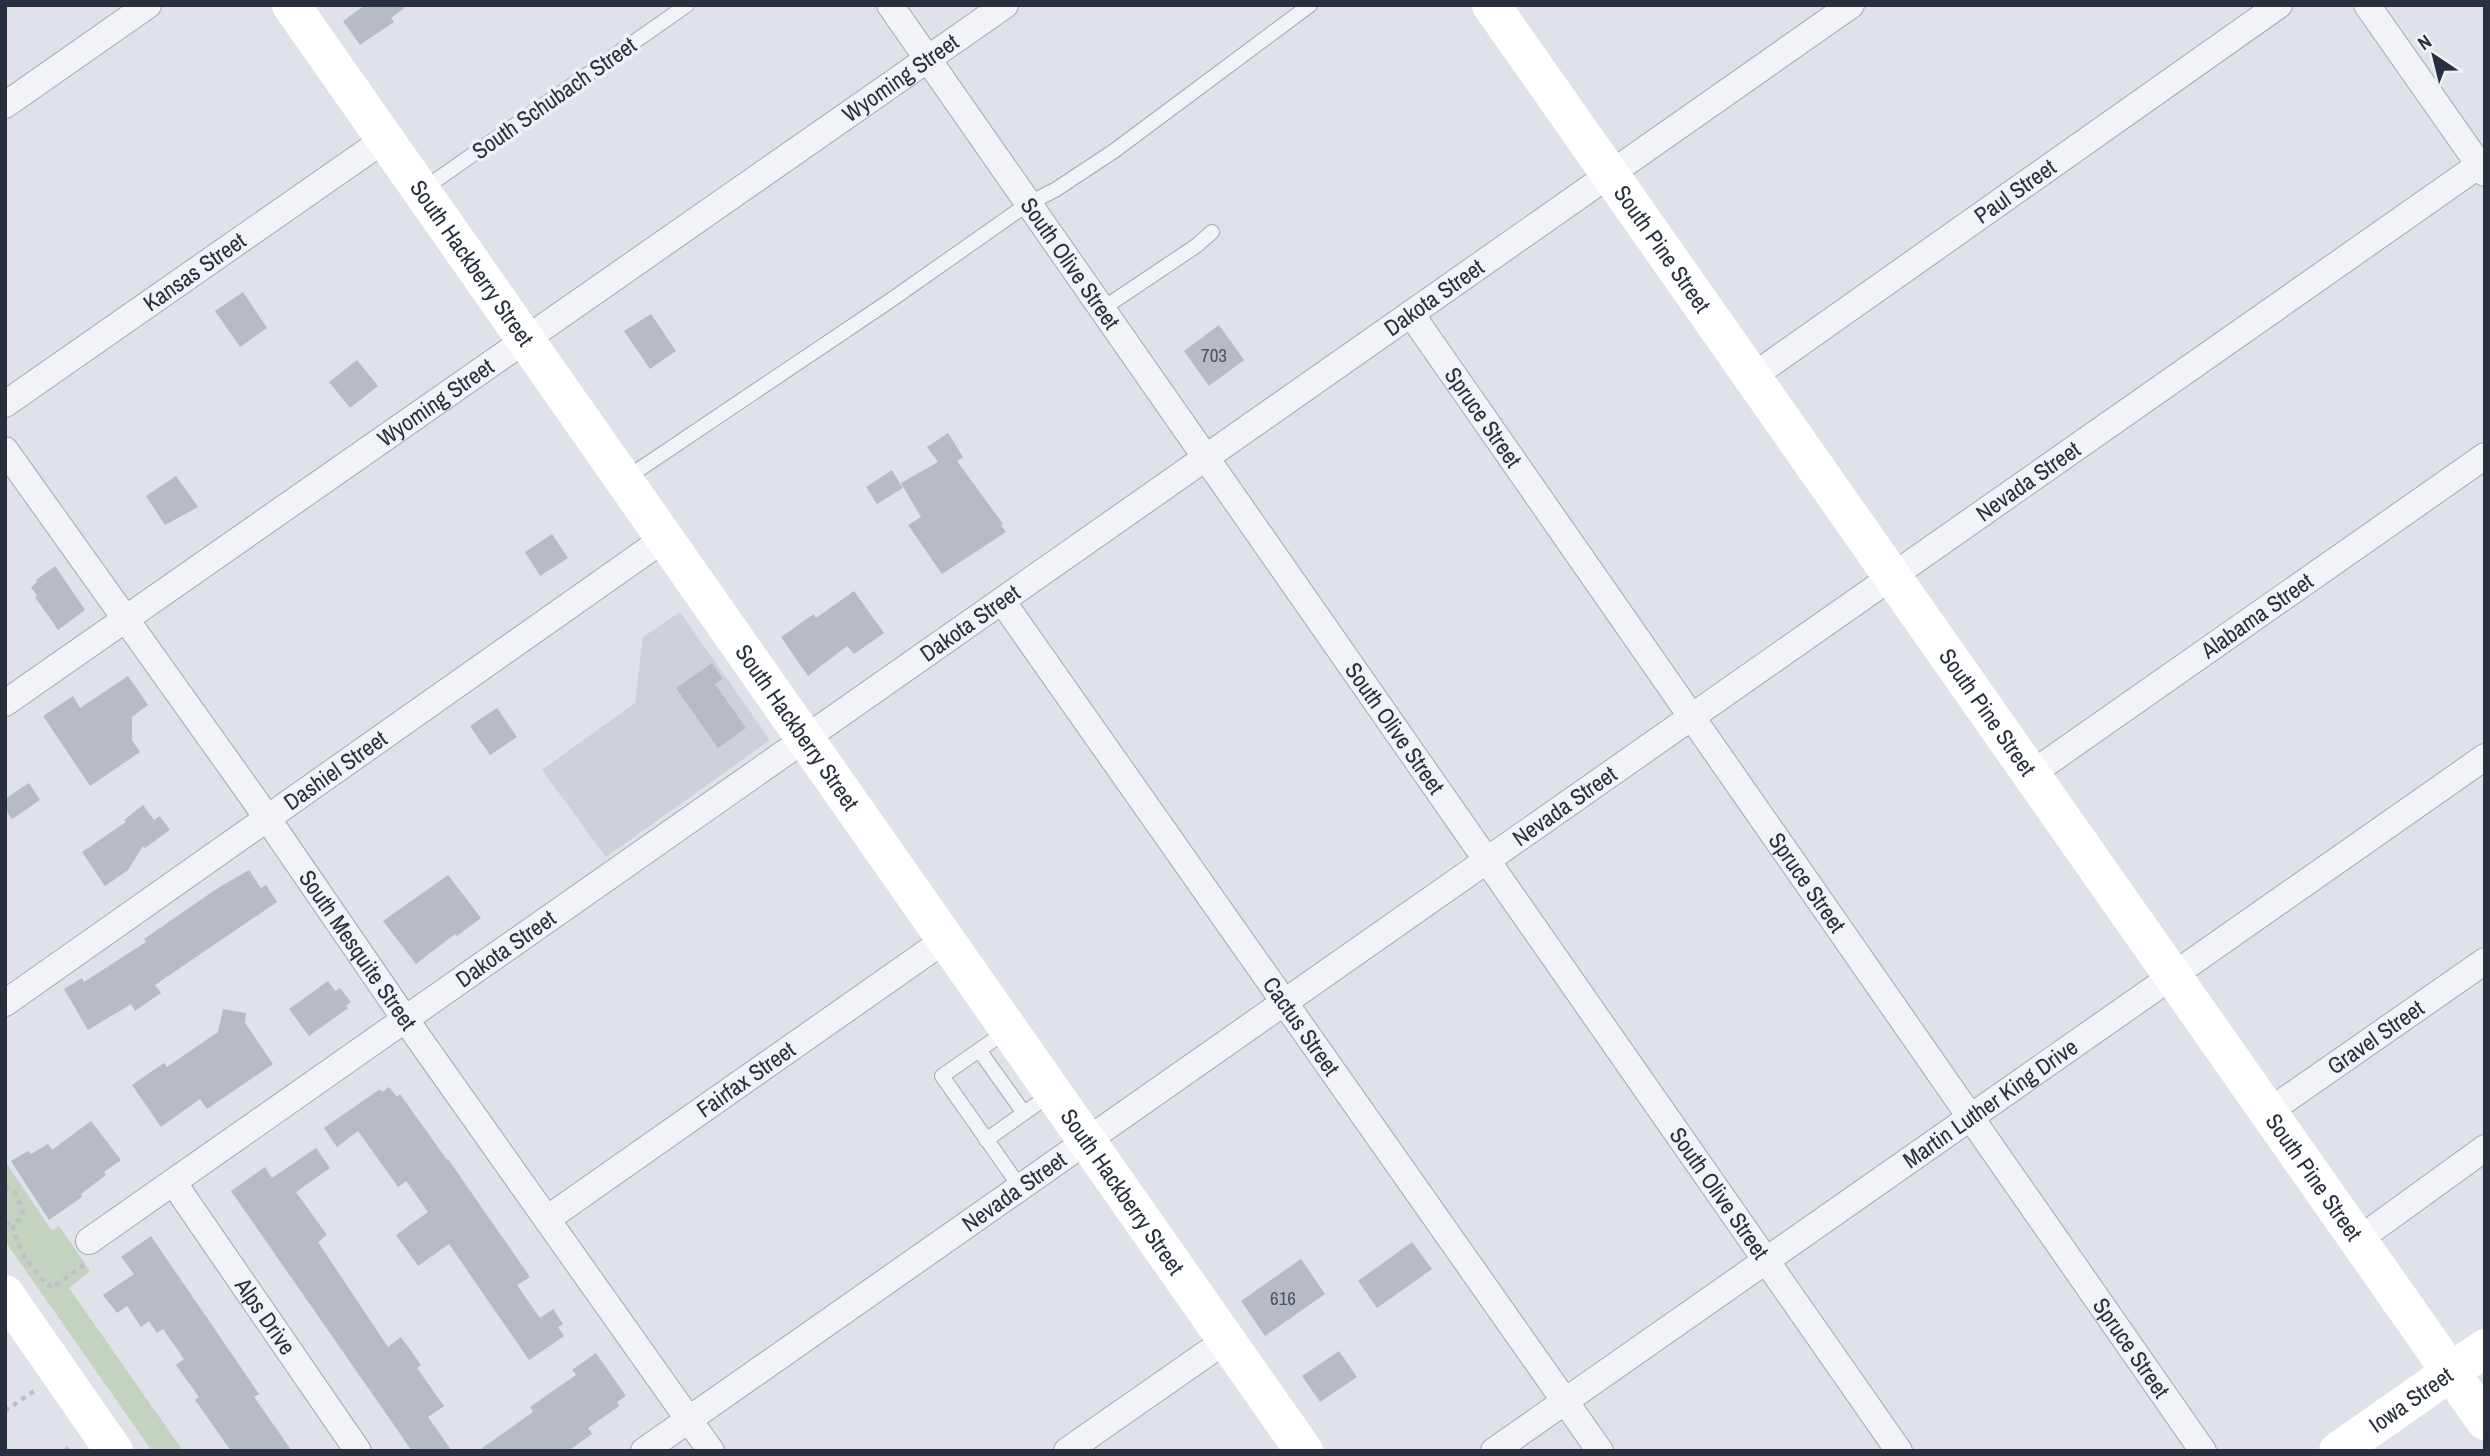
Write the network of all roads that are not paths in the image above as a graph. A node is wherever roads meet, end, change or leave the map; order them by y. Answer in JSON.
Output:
{"nodes":[{"id":1,"x":148,"y":5,"type":"edge"},
{"id":2,"x":291,"y":5,"type":"edge"},
{"id":3,"x":687,"y":5,"type":"edge"},
{"id":4,"x":890,"y":5,"type":"edge"},
{"id":5,"x":1005,"y":5,"type":"edge"},
{"id":6,"x":1310,"y":5,"type":"edge"},
{"id":7,"x":1491,"y":5,"type":"edge"},
{"id":8,"x":1851,"y":5,"type":"edge"},
{"id":9,"x":2279,"y":5,"type":"edge"},
{"id":10,"x":2367,"y":5,"type":"edge"},
{"id":11,"x":928,"y":59,"type":"junction"},
{"id":12,"x":5,"y":105,"type":"edge"},
{"id":13,"x":385,"y":139,"type":"junction"},
{"id":14,"x":2483,"y":166,"type":"edge"},
{"id":15,"x":1610,"y":175,"type":"junction"},
{"id":16,"x":420,"y":191,"type":"junction"},
{"id":17,"x":1029,"y":203,"type":"junction"},
{"id":18,"x":1212,"y":232,"type":"dead end"},
{"id":19,"x":1102,"y":309,"type":"junction"},
{"id":20,"x":1411,"y":314,"type":"junction"},
{"id":21,"x":526,"y":340,"type":"junction"},
{"id":22,"x":1752,"y":377,"type":"junction"},
{"id":23,"x":5,"y":404,"type":"edge"},
{"id":24,"x":5,"y":450,"type":"edge"},
{"id":25,"x":2485,"y":456,"type":"edge"},
{"id":26,"x":1206,"y":458,"type":"junction"},
{"id":27,"x":624,"y":480,"type":"junction"},
{"id":28,"x":665,"y":538,"type":"junction"},
{"id":29,"x":1892,"y":576,"type":"junction"},
{"id":30,"x":1002,"y":601,"type":"junction"},
{"id":31,"x":124,"y":619,"type":"junction"},
{"id":32,"x":5,"y":703,"type":"edge"},
{"id":33,"x":1692,"y":716,"type":"junction"},
{"id":34,"x":805,"y":739,"type":"junction"},
{"id":35,"x":2485,"y":757,"type":"edge"},
{"id":36,"x":2031,"y":774,"type":"junction"},
{"id":37,"x":267,"y":820,"type":"junction"},
{"id":38,"x":1487,"y":860,"type":"junction"},
{"id":39,"x":946,"y":939,"type":"junction"},
{"id":40,"x":2485,"y":961,"type":"edge"},
{"id":41,"x":2172,"y":976,"type":"junction"},
{"id":42,"x":1285,"y":1001,"type":"junction"},
{"id":43,"x":5,"y":1003,"type":"edge"},
{"id":44,"x":405,"y":1019,"type":"junction"},
{"id":45,"x":994,"y":1040,"type":"junction"},
{"id":46,"x":1039,"y":1103,"type":"junction"},
{"id":47,"x":2268,"y":1112,"type":"junction"},
{"id":48,"x":1971,"y":1117,"type":"junction"},
{"id":49,"x":986,"y":1140,"type":"junction"},
{"id":50,"x":1087,"y":1140,"type":"junction"},
{"id":51,"x":2485,"y":1149,"type":"edge"},
{"id":52,"x":173,"y":1182,"type":"junction"},
{"id":53,"x":1020,"y":1187,"type":"junction"},
{"id":54,"x":547,"y":1219,"type":"junction"},
{"id":55,"x":2358,"y":1240,"type":"junction"},
{"id":56,"x":89,"y":1241,"type":"road end"},
{"id":57,"x":1766,"y":1260,"type":"junction"},
{"id":58,"x":5,"y":1294,"type":"edge"},
{"id":59,"x":1226,"y":1340,"type":"junction"},
{"id":60,"x":2485,"y":1348,"type":"edge"},
{"id":61,"x":2450,"y":1372,"type":"junction"},
{"id":62,"x":1565,"y":1402,"type":"junction"},
{"id":63,"x":689,"y":1419,"type":"junction"},
{"id":64,"x":2485,"y":1421,"type":"edge"},
{"id":65,"x":110,"y":1449,"type":"edge"},
{"id":66,"x":358,"y":1451,"type":"edge"},
{"id":67,"x":643,"y":1451,"type":"edge"},
{"id":68,"x":711,"y":1451,"type":"edge"},
{"id":69,"x":1067,"y":1451,"type":"edge"},
{"id":70,"x":1304,"y":1451,"type":"edge"},
{"id":71,"x":1494,"y":1451,"type":"edge"},
{"id":72,"x":1600,"y":1451,"type":"edge"},
{"id":73,"x":1899,"y":1451,"type":"edge"},
{"id":74,"x":2203,"y":1451,"type":"edge"},
{"id":75,"x":2338,"y":1451,"type":"edge"}],
"edges":[{"from":1,"to":12,"type":"street"},
{"from":2,"to":13,"type":"main road","name":"South Hackberry Street"},
{"from":3,"to":16,"type":"lane","name":"South Schubach Street"},
{"from":4,"to":11,"type":"street","name":"South Olive Street"},
{"from":5,"to":11,"type":"street","name":"Wyoming Street"},
{"from":6,"to":17,"type":"lane"},
{"from":7,"to":15,"type":"main road","name":"South Pine Street"},
{"from":8,"to":15,"type":"street","name":"Dakota Street"},
{"from":9,"to":22,"type":"street","name":"Paul Street"},
{"from":10,"to":14,"type":"street"},
{"from":11,"to":17,"type":"street","name":"South Olive Street"},
{"from":11,"to":21,"type":"street","name":"Wyoming Street"},
{"from":13,"to":16,"type":"main road","name":"South Hackberry Street"},
{"from":13,"to":23,"type":"street","name":"Kansas Street"},
{"from":14,"to":29,"type":"street","name":"Nevada Street"},
{"from":15,"to":20,"type":"street","name":"Dakota Street"},
{"from":15,"to":22,"type":"main road","name":"South Pine Street"},
{"from":16,"to":21,"type":"main road","name":"South Hackberry Street"},
{"from":17,"to":19,"type":"street","name":"South Olive Street"},
{"from":17,"to":27,"type":"lane"},
{"from":18,"to":19,"type":"lane"},
{"from":19,"to":26,"type":"street","name":"South Olive Street"},
{"from":20,"to":26,"type":"street","name":"Dakota Street"},
{"from":20,"to":33,"type":"street","name":"Spruce Street"},
{"from":21,"to":27,"type":"main road","name":"South Hackberry Street"},
{"from":21,"to":31,"type":"street","name":"Wyoming Street"},
{"from":22,"to":29,"type":"main road","name":"South Pine Street"},
{"from":24,"to":31,"type":"street","name":"South Mesquite Street"},
{"from":25,"to":36,"type":"street","name":"Alabama Street"},
{"from":26,"to":30,"type":"street","name":"Dakota Street"},
{"from":26,"to":38,"type":"street","name":"South Olive Street"},
{"from":27,"to":28,"type":"main road","name":"South Hackberry Street"},
{"from":28,"to":34,"type":"main road","name":"South Hackberry Street"},
{"from":28,"to":37,"type":"street","name":"Dashiel Street"},
{"from":29,"to":33,"type":"street","name":"Nevada Street"},
{"from":29,"to":36,"type":"main road","name":"South Pine Street"},
{"from":30,"to":34,"type":"street","name":"Dakota Street"},
{"from":30,"to":42,"type":"street","name":"Cactus Street"},
{"from":31,"to":32,"type":"street","name":"Wyoming Street"},
{"from":31,"to":37,"type":"street","name":"South Mesquite Street"},
{"from":33,"to":38,"type":"street","name":"Nevada Street"},
{"from":33,"to":48,"type":"street","name":"Spruce Street"},
{"from":34,"to":39,"type":"main road","name":"South Hackberry Street"},
{"from":34,"to":44,"type":"street","name":"Dakota Street"},
{"from":35,"to":41,"type":"street","name":"Martin Luther King Drive"},
{"from":36,"to":41,"type":"main road","name":"South Pine Street"},
{"from":37,"to":43,"type":"street","name":"Dashiel Street"},
{"from":37,"to":44,"type":"street","name":"South Mesquite Street"},
{"from":38,"to":42,"type":"street","name":"Nevada Street"},
{"from":38,"to":57,"type":"street","name":"South Olive Street"},
{"from":39,"to":45,"type":"main road","name":"South Hackberry Street"},
{"from":39,"to":54,"type":"street","name":"Fairfax Street"},
{"from":40,"to":47,"type":"street","name":"Gravel Street"},
{"from":41,"to":47,"type":"main road","name":"South Pine Street"},
{"from":41,"to":48,"type":"street","name":"Martin Luther King Drive"},
{"from":42,"to":50,"type":"street","name":"Nevada Street"},
{"from":42,"to":62,"type":"street","name":"Cactus Street"},
{"from":44,"to":52,"type":"street","name":"Dakota Street"},
{"from":44,"to":54,"type":"street","name":"South Mesquite Street"},
{"from":45,"to":46,"type":"main road","name":"South Hackberry Street"},
{"from":45,"to":49,"type":"lane"},
{"from":46,"to":49,"type":"lane"},
{"from":46,"to":50,"type":"main road","name":"South Hackberry Street"},
{"from":47,"to":55,"type":"main road","name":"South Pine Street"},
{"from":48,"to":57,"type":"street","name":"Martin Luther King Drive"},
{"from":48,"to":74,"type":"street","name":"Spruce Street"},
{"from":49,"to":53,"type":"lane"},
{"from":50,"to":53,"type":"street","name":"Nevada Street"},
{"from":50,"to":59,"type":"main road","name":"South Hackberry Street"},
{"from":51,"to":55,"type":"street"},
{"from":52,"to":56,"type":"street","name":"Dakota Street"},
{"from":52,"to":66,"type":"street","name":"Alps Drive"},
{"from":53,"to":63,"type":"street","name":"Nevada Street"},
{"from":54,"to":63,"type":"street","name":"South Mesquite Street"},
{"from":55,"to":61,"type":"main road","name":"South Pine Street"},
{"from":57,"to":62,"type":"street","name":"Martin Luther King Drive"},
{"from":57,"to":73,"type":"street","name":"South Olive Street"},
{"from":58,"to":65,"type":"main road"},
{"from":59,"to":69,"type":"street"},
{"from":59,"to":70,"type":"main road","name":"South Hackberry Street"},
{"from":60,"to":61,"type":"main road","name":"Iowa Street"},
{"from":61,"to":64,"type":"main road","name":"South Pine Street"},
{"from":61,"to":75,"type":"main road","name":"Iowa Street"},
{"from":62,"to":71,"type":"street","name":"Martin Luther King Drive"},
{"from":62,"to":72,"type":"street","name":"Cactus Street"},
{"from":63,"to":67,"type":"street","name":"Nevada Street"},
{"from":63,"to":68,"type":"street","name":"South Mesquite Street"}]}
